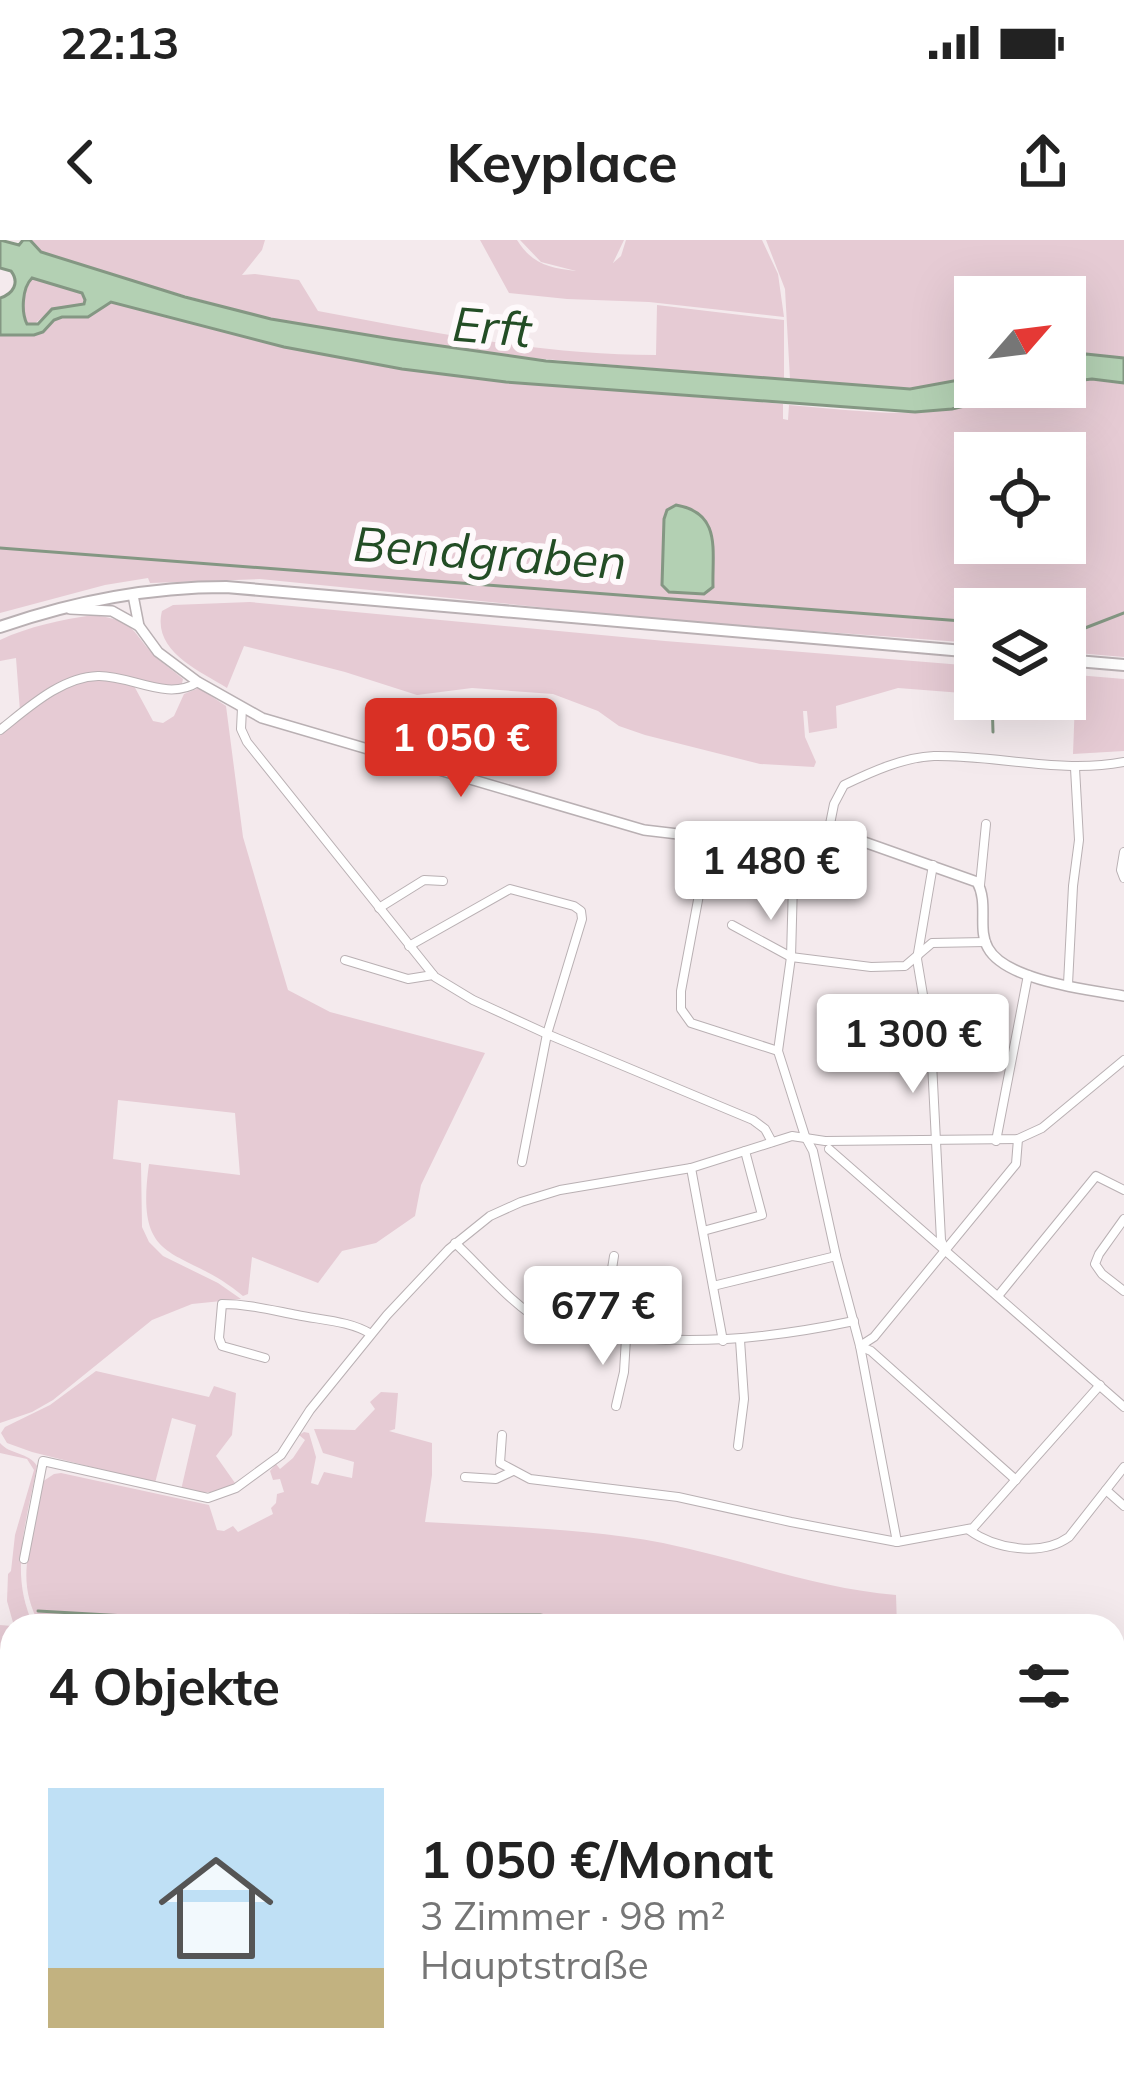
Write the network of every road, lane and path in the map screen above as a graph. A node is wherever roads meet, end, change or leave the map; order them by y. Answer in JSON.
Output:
{"nodes":[{"id":1,"x":133,"y":595,"type":"junction"},
{"id":2,"x":57,"y":610,"type":"junction"},
{"id":3,"x":139,"y":626,"type":"junction"},
{"id":4,"x":0,"y":627,"type":"edge"},
{"id":5,"x":954,"y":650,"type":"edge"},
{"id":6,"x":1086,"y":662,"type":"edge"},
{"id":7,"x":1124,"y":665,"type":"edge"},
{"id":8,"x":198,"y":682,"type":"junction"},
{"id":9,"x":242,"y":708,"type":"junction"},
{"id":10,"x":0,"y":730,"type":"edge"},
{"id":11,"x":1124,"y":762,"type":"edge"},
{"id":12,"x":1075,"y":768,"type":"junction"},
{"id":13,"x":986,"y":824,"type":"dead end"},
{"id":14,"x":751,"y":834,"type":"junction"},
{"id":15,"x":828,"y":834,"type":"junction"},
{"id":16,"x":710,"y":836,"type":"junction"},
{"id":17,"x":1124,"y":853,"type":"edge"},
{"id":18,"x":933,"y":865,"type":"junction"},
{"id":19,"x":1123,"y":874,"type":"edge"},
{"id":20,"x":443,"y":881,"type":"dead end"},
{"id":21,"x":980,"y":885,"type":"junction"},
{"id":22,"x":380,"y":908,"type":"junction"},
{"id":23,"x":732,"y":925,"type":"dead end"},
{"id":24,"x":986,"y":943,"type":"junction"},
{"id":25,"x":409,"y":946,"type":"junction"},
{"id":26,"x":917,"y":954,"type":"junction"},
{"id":27,"x":791,"y":957,"type":"junction"},
{"id":28,"x":345,"y":960,"type":"dead end"},
{"id":29,"x":433,"y":975,"type":"junction"},
{"id":30,"x":1028,"y":975,"type":"junction"},
{"id":31,"x":1068,"y":984,"type":"junction"},
{"id":32,"x":1124,"y":996,"type":"edge"},
{"id":33,"x":547,"y":1034,"type":"junction"},
{"id":34,"x":778,"y":1051,"type":"junction"},
{"id":35,"x":1124,"y":1060,"type":"edge"},
{"id":36,"x":805,"y":1136,"type":"junction"},
{"id":37,"x":1018,"y":1139,"type":"junction"},
{"id":38,"x":937,"y":1141,"type":"junction"},
{"id":39,"x":997,"y":1141,"type":"junction"},
{"id":40,"x":772,"y":1142,"type":"junction"},
{"id":41,"x":829,"y":1149,"type":"dead end"},
{"id":42,"x":745,"y":1150,"type":"junction"},
{"id":43,"x":522,"y":1162,"type":"dead end"},
{"id":44,"x":691,"y":1168,"type":"junction"},
{"id":45,"x":1124,"y":1190,"type":"edge"},
{"id":46,"x":1124,"y":1219,"type":"edge"},
{"id":47,"x":703,"y":1232,"type":"junction"},
{"id":48,"x":455,"y":1243,"type":"junction"},
{"id":49,"x":945,"y":1250,"type":"junction"},
{"id":50,"x":614,"y":1256,"type":"dead end"},
{"id":51,"x":836,"y":1256,"type":"junction"},
{"id":52,"x":713,"y":1286,"type":"junction"},
{"id":53,"x":1124,"y":1292,"type":"edge"},
{"id":54,"x":998,"y":1296,"type":"junction"},
{"id":55,"x":854,"y":1322,"type":"junction"},
{"id":56,"x":371,"y":1334,"type":"junction"},
{"id":57,"x":602,"y":1334,"type":"junction"},
{"id":58,"x":626,"y":1337,"type":"junction"},
{"id":59,"x":740,"y":1340,"type":"junction"},
{"id":60,"x":723,"y":1341,"type":"junction"},
{"id":61,"x":860,"y":1346,"type":"junction"},
{"id":62,"x":265,"y":1358,"type":"dead end"},
{"id":63,"x":1100,"y":1385,"type":"junction"},
{"id":64,"x":616,"y":1406,"type":"dead end"},
{"id":65,"x":1124,"y":1407,"type":"edge"},
{"id":66,"x":502,"y":1435,"type":"dead end"},
{"id":67,"x":738,"y":1446,"type":"dead end"},
{"id":68,"x":1124,"y":1467,"type":"edge"},
{"id":69,"x":514,"y":1470,"type":"junction"},
{"id":70,"x":465,"y":1477,"type":"dead end"},
{"id":71,"x":1016,"y":1480,"type":"junction"},
{"id":72,"x":1106,"y":1490,"type":"junction"},
{"id":73,"x":1124,"y":1506,"type":"edge"},
{"id":74,"x":969,"y":1530,"type":"junction"},
{"id":75,"x":897,"y":1542,"type":"junction"},
{"id":76,"x":24,"y":1559,"type":"dead end"}],
"edges":[{"from":1,"to":2,"type":"main road"},
{"from":1,"to":3,"type":"street"},
{"from":1,"to":5,"type":"main road"},
{"from":2,"to":3,"type":"street"},
{"from":2,"to":4,"type":"main road"},
{"from":3,"to":8,"type":"street"},
{"from":6,"to":7,"type":"main road"},
{"from":8,"to":9,"type":"street"},
{"from":8,"to":10,"type":"street"},
{"from":9,"to":16,"type":"street"},
{"from":9,"to":22,"type":"street"},
{"from":11,"to":12,"type":"street"},
{"from":12,"to":15,"type":"street"},
{"from":12,"to":31,"type":"street"},
{"from":13,"to":21,"type":"street"},
{"from":14,"to":15,"type":"street"},
{"from":14,"to":16,"type":"street"},
{"from":14,"to":27,"type":"street"},
{"from":15,"to":18,"type":"street"},
{"from":16,"to":34,"type":"street"},
{"from":17,"to":19,"type":"street"},
{"from":18,"to":21,"type":"street"},
{"from":18,"to":26,"type":"street"},
{"from":20,"to":22,"type":"street"},
{"from":21,"to":24,"type":"street"},
{"from":22,"to":25,"type":"street"},
{"from":23,"to":27,"type":"street"},
{"from":24,"to":26,"type":"street"},
{"from":24,"to":30,"type":"street"},
{"from":25,"to":29,"type":"street"},
{"from":25,"to":33,"type":"street"},
{"from":26,"to":27,"type":"street"},
{"from":26,"to":38,"type":"street"},
{"from":27,"to":34,"type":"street"},
{"from":28,"to":29,"type":"street"},
{"from":29,"to":33,"type":"street"},
{"from":30,"to":31,"type":"street"},
{"from":30,"to":39,"type":"street"},
{"from":31,"to":32,"type":"street"},
{"from":33,"to":40,"type":"street"},
{"from":33,"to":43,"type":"street"},
{"from":34,"to":36,"type":"street"},
{"from":35,"to":37,"type":"street"},
{"from":36,"to":38,"type":"street"},
{"from":36,"to":40,"type":"street"},
{"from":36,"to":51,"type":"street"},
{"from":37,"to":39,"type":"street"},
{"from":37,"to":49,"type":"street"},
{"from":38,"to":39,"type":"street"},
{"from":38,"to":49,"type":"street"},
{"from":40,"to":42,"type":"street"},
{"from":41,"to":49,"type":"street"},
{"from":42,"to":44,"type":"street"},
{"from":42,"to":47,"type":"street"},
{"from":44,"to":47,"type":"street"},
{"from":44,"to":48,"type":"street"},
{"from":45,"to":54,"type":"street"},
{"from":46,"to":53,"type":"street"},
{"from":47,"to":52,"type":"street"},
{"from":48,"to":56,"type":"street"},
{"from":48,"to":57,"type":"street"},
{"from":49,"to":54,"type":"street"},
{"from":49,"to":61,"type":"street"},
{"from":50,"to":57,"type":"street"},
{"from":51,"to":52,"type":"street"},
{"from":51,"to":55,"type":"street"},
{"from":52,"to":60,"type":"street"},
{"from":54,"to":63,"type":"street"},
{"from":55,"to":59,"type":"street"},
{"from":55,"to":61,"type":"street"},
{"from":56,"to":62,"type":"street"},
{"from":56,"to":76,"type":"street"},
{"from":57,"to":58,"type":"street"},
{"from":58,"to":60,"type":"street"},
{"from":58,"to":64,"type":"street"},
{"from":59,"to":60,"type":"street"},
{"from":59,"to":67,"type":"street"},
{"from":61,"to":71,"type":"street"},
{"from":61,"to":75,"type":"street"},
{"from":63,"to":65,"type":"street"},
{"from":63,"to":71,"type":"street"},
{"from":66,"to":69,"type":"street"},
{"from":68,"to":72,"type":"street"},
{"from":69,"to":70,"type":"street"},
{"from":69,"to":75,"type":"street"},
{"from":71,"to":74,"type":"street"},
{"from":72,"to":73,"type":"street"},
{"from":72,"to":74,"type":"street"},
{"from":74,"to":75,"type":"street"}]}
